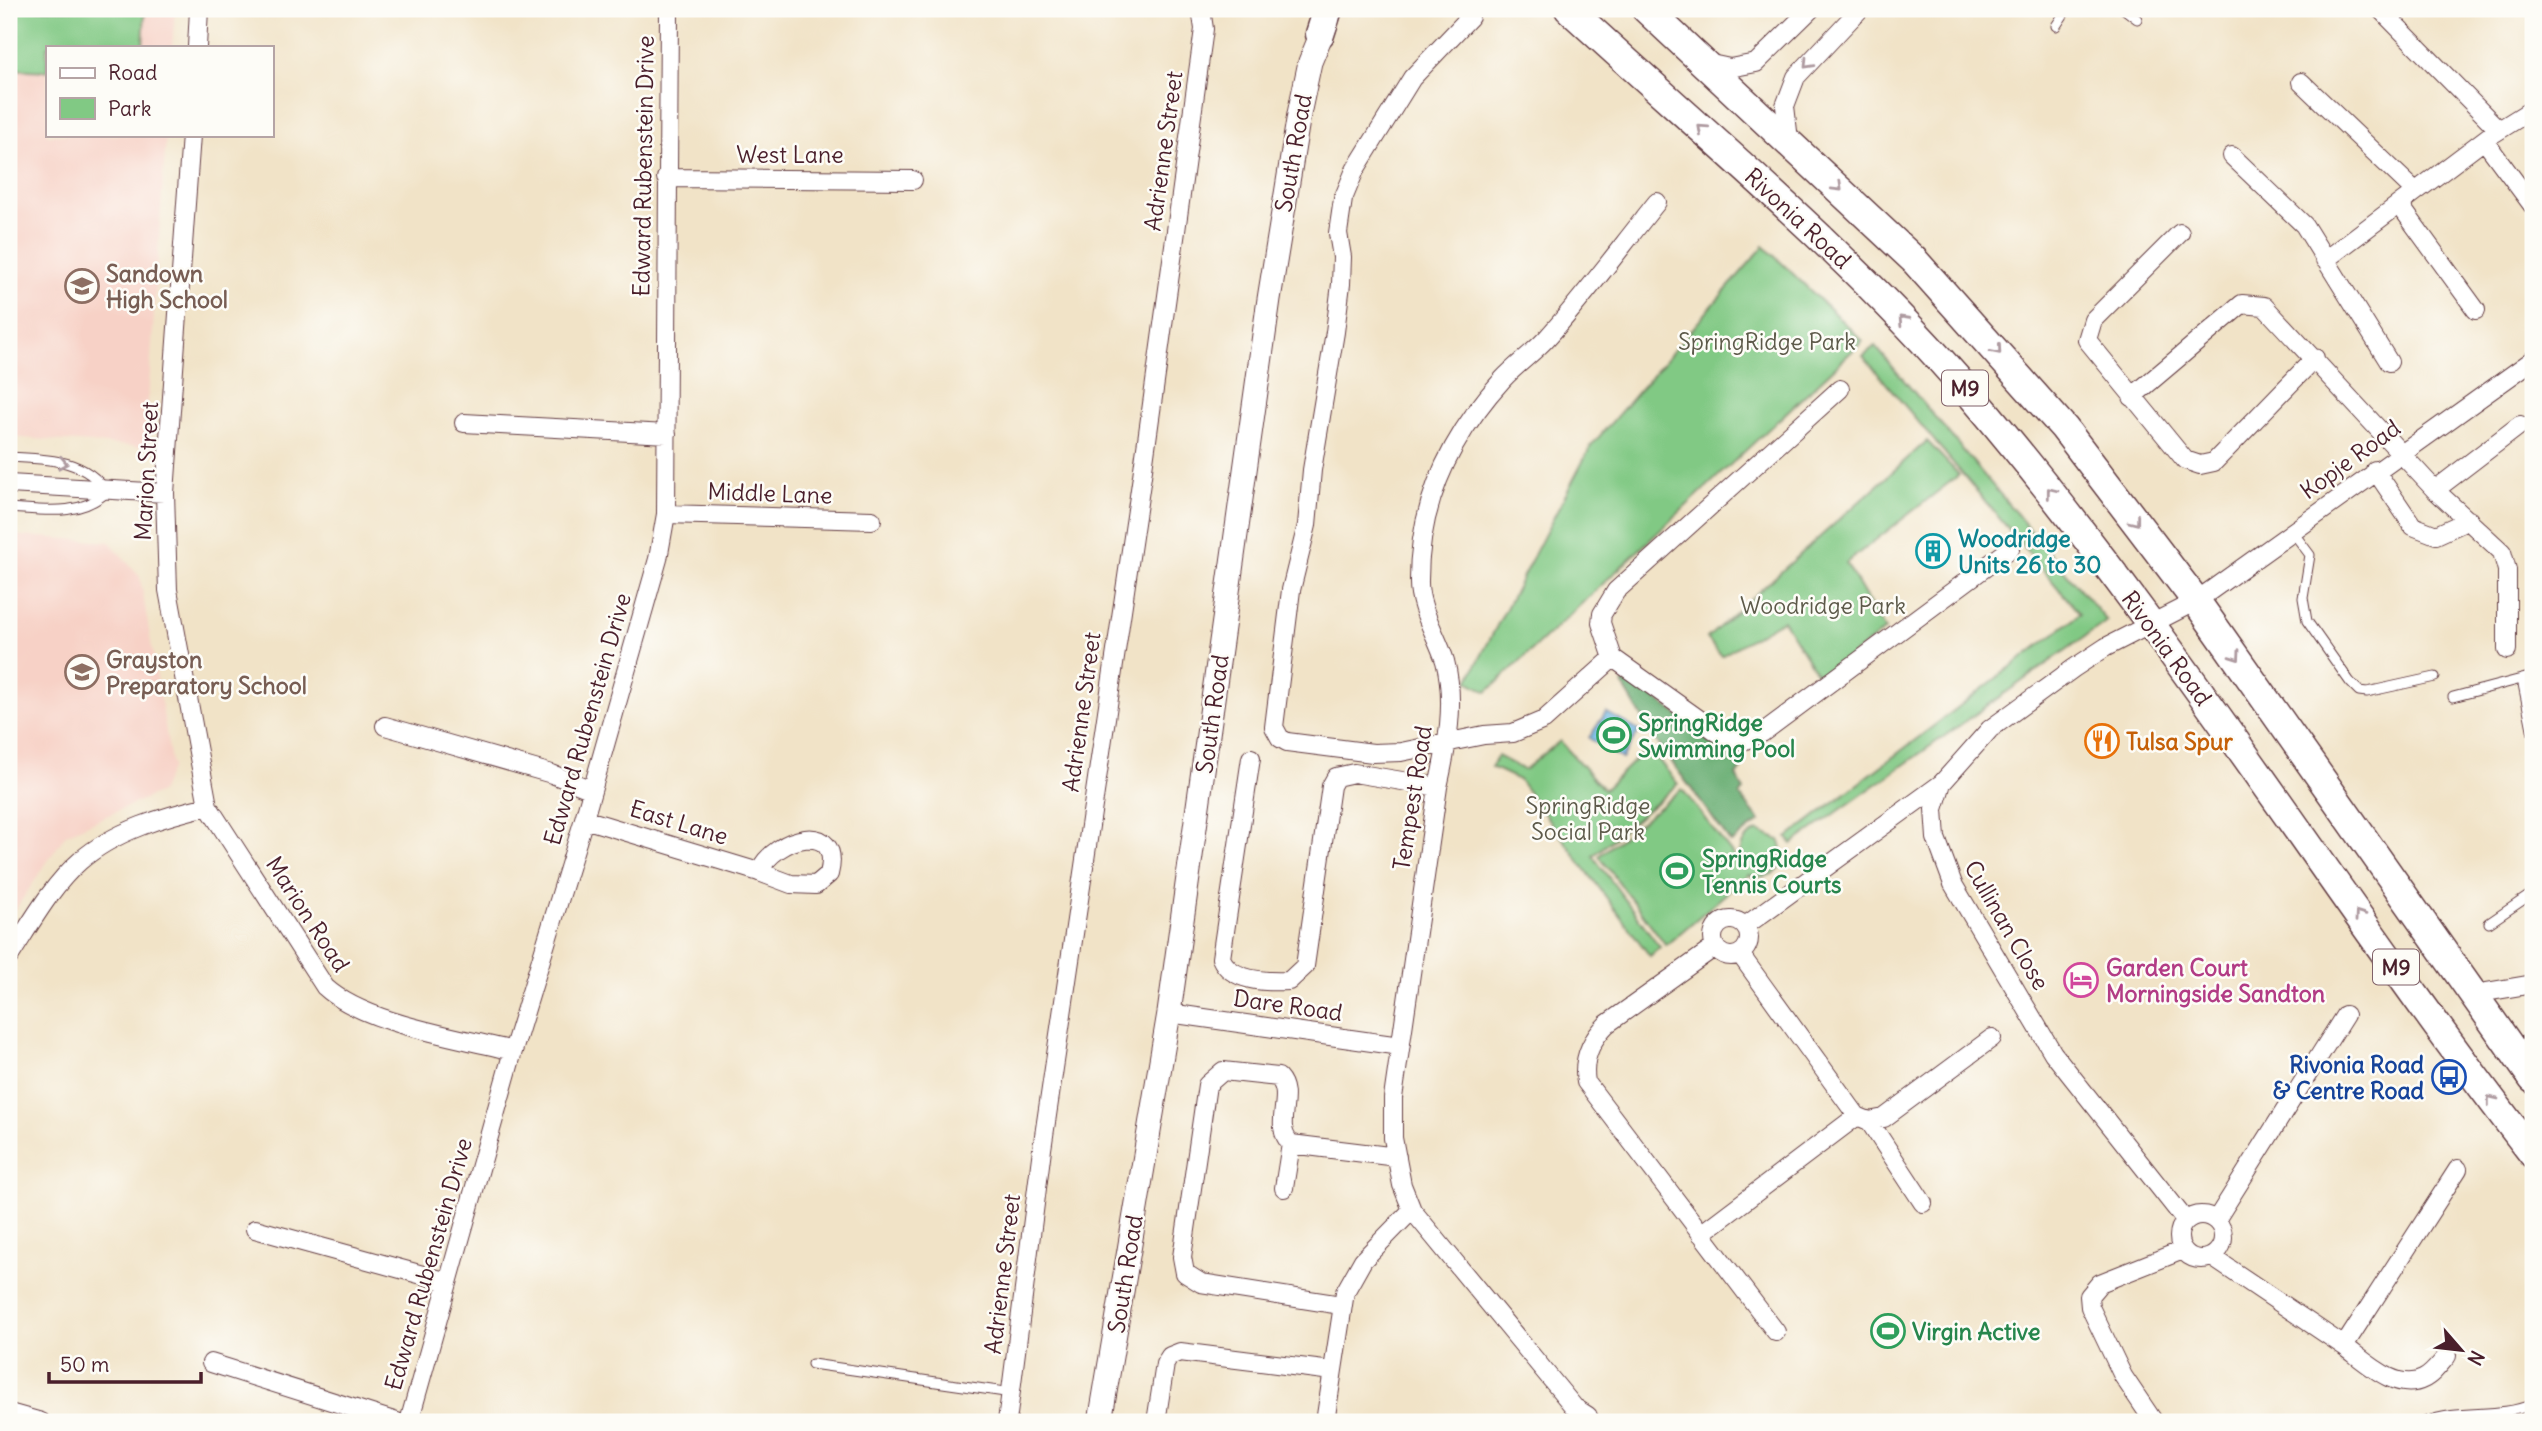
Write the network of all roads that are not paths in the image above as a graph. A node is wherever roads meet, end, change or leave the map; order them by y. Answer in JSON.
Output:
{"nodes":[{"id":1,"x":199,"y":9,"type":"edge"},
{"id":2,"x":669,"y":9,"type":"edge"},
{"id":3,"x":1200,"y":9,"type":"edge"},
{"id":4,"x":1569,"y":9,"type":"edge"},
{"id":5,"x":1646,"y":9,"type":"edge"},
{"id":6,"x":1811,"y":9,"type":"edge"},
{"id":7,"x":1860,"y":9,"type":"edge"},
{"id":8,"x":2067,"y":9,"type":"edge"},
{"id":9,"x":2124,"y":9,"type":"edge"},
{"id":10,"x":2380,"y":9,"type":"edge"},
{"id":11,"x":1327,"y":17,"type":"edge"},
{"id":12,"x":1470,"y":17,"type":"dead end"},
{"id":13,"x":2137,"y":19,"type":"dead end"},
{"id":14,"x":2056,"y":26,"type":"dead end"},
{"id":15,"x":197,"y":46,"type":"edge"},
{"id":16,"x":1706,"y":63,"type":"junction"},
{"id":17,"x":2301,"y":82,"type":"dead end"},
{"id":18,"x":2533,"y":108,"type":"edge"},
{"id":19,"x":2491,"y":135,"type":"junction"},
{"id":20,"x":191,"y":136,"type":"edge"},
{"id":21,"x":1789,"y":140,"type":"junction"},
{"id":22,"x":2232,"y":156,"type":"dead end"},
{"id":23,"x":666,"y":178,"type":"junction"},
{"id":24,"x":914,"y":180,"type":"dead end"},
{"id":25,"x":2415,"y":191,"type":"junction"},
{"id":26,"x":1657,"y":202,"type":"dead end"},
{"id":27,"x":2399,"y":204,"type":"junction"},
{"id":28,"x":2533,"y":206,"type":"edge"},
{"id":29,"x":2180,"y":233,"type":"dead end"},
{"id":30,"x":2325,"y":260,"type":"junction"},
{"id":31,"x":2476,"y":310,"type":"dead end"},
{"id":32,"x":2315,"y":358,"type":"junction"},
{"id":33,"x":2533,"y":360,"type":"edge"},
{"id":34,"x":2389,"y":362,"type":"dead end"},
{"id":35,"x":1840,"y":389,"type":"dead end"},
{"id":36,"x":2132,"y":397,"type":"junction"},
{"id":37,"x":464,"y":423,"type":"dead end"},
{"id":38,"x":2520,"y":425,"type":"dead end"},
{"id":39,"x":667,"y":434,"type":"junction"},
{"id":40,"x":2401,"y":452,"type":"junction"},
{"id":41,"x":9,"y":457,"type":"edge"},
{"id":42,"x":2375,"y":470,"type":"junction"},
{"id":43,"x":9,"y":484,"type":"edge"},
{"id":44,"x":2435,"y":490,"type":"junction"},
{"id":45,"x":107,"y":492,"type":"junction"},
{"id":46,"x":165,"y":493,"type":"junction"},
{"id":47,"x":9,"y":508,"type":"edge"},
{"id":48,"x":666,"y":514,"type":"junction"},
{"id":49,"x":872,"y":520,"type":"dead end"},
{"id":50,"x":2469,"y":520,"type":"junction"},
{"id":51,"x":2292,"y":531,"type":"junction"},
{"id":52,"x":2010,"y":549,"type":"dead end"},
{"id":53,"x":2196,"y":601,"type":"junction"},
{"id":54,"x":2151,"y":625,"type":"junction"},
{"id":55,"x":2507,"y":649,"type":"dead end"},
{"id":56,"x":1613,"y":658,"type":"junction"},
{"id":57,"x":2533,"y":676,"type":"edge"},
{"id":58,"x":2435,"y":677,"type":"dead end"},
{"id":59,"x":2522,"y":679,"type":"junction"},
{"id":60,"x":2453,"y":697,"type":"dead end"},
{"id":61,"x":385,"y":726,"type":"dead end"},
{"id":62,"x":2533,"y":734,"type":"edge"},
{"id":63,"x":1448,"y":743,"type":"junction"},
{"id":64,"x":1251,"y":758,"type":"dead end"},
{"id":65,"x":1942,"y":783,"type":"junction"},
{"id":66,"x":1438,"y":787,"type":"junction"},
{"id":67,"x":592,"y":790,"type":"junction"},
{"id":68,"x":208,"y":806,"type":"junction"},
{"id":69,"x":584,"y":819,"type":"junction"},
{"id":70,"x":759,"y":872,"type":"dead end"},
{"id":71,"x":2533,"y":893,"type":"edge"},
{"id":72,"x":2489,"y":923,"type":"dead end"},
{"id":73,"x":1745,"y":926,"type":"junction"},
{"id":74,"x":1715,"y":947,"type":"junction"},
{"id":75,"x":1740,"y":954,"type":"junction"},
{"id":76,"x":9,"y":957,"type":"edge"},
{"id":77,"x":2533,"y":984,"type":"edge"},
{"id":78,"x":2474,"y":994,"type":"junction"},
{"id":79,"x":1169,"y":1013,"type":"junction"},
{"id":80,"x":2345,"y":1015,"type":"dead end"},
{"id":81,"x":1992,"y":1038,"type":"dead end"},
{"id":82,"x":1400,"y":1046,"type":"junction"},
{"id":83,"x":513,"y":1051,"type":"junction"},
{"id":84,"x":2533,"y":1079,"type":"edge"},
{"id":85,"x":1863,"y":1119,"type":"junction"},
{"id":86,"x":1291,"y":1144,"type":"junction"},
{"id":87,"x":2533,"y":1154,"type":"edge"},
{"id":88,"x":1397,"y":1157,"type":"junction"},
{"id":89,"x":2458,"y":1169,"type":"dead end"},
{"id":90,"x":1284,"y":1188,"type":"dead end"},
{"id":91,"x":1923,"y":1203,"type":"dead end"},
{"id":92,"x":1412,"y":1210,"type":"junction"},
{"id":93,"x":2216,"y":1220,"type":"junction"},
{"id":94,"x":2186,"y":1221,"type":"junction"},
{"id":95,"x":255,"y":1229,"type":"dead end"},
{"id":96,"x":1702,"y":1234,"type":"junction"},
{"id":97,"x":2183,"y":1250,"type":"junction"},
{"id":98,"x":2212,"y":1257,"type":"junction"},
{"id":99,"x":448,"y":1282,"type":"junction"},
{"id":100,"x":1341,"y":1305,"type":"junction"},
{"id":101,"x":1776,"y":1332,"type":"dead end"},
{"id":102,"x":2344,"y":1346,"type":"junction"},
{"id":103,"x":2447,"y":1356,"type":"dead end"},
{"id":104,"x":211,"y":1363,"type":"dead end"},
{"id":105,"x":812,"y":1364,"type":"dead end"},
{"id":106,"x":1332,"y":1371,"type":"junction"},
{"id":107,"x":1012,"y":1393,"type":"junction"},
{"id":108,"x":2533,"y":1404,"type":"edge"},
{"id":109,"x":9,"y":1413,"type":"edge"},
{"id":110,"x":1581,"y":1415,"type":"edge"},
{"id":111,"x":41,"y":1422,"type":"edge"},
{"id":112,"x":397,"y":1422,"type":"edge"},
{"id":113,"x":409,"y":1422,"type":"edge"},
{"id":114,"x":1007,"y":1422,"type":"edge"},
{"id":115,"x":1101,"y":1422,"type":"edge"},
{"id":116,"x":1156,"y":1422,"type":"edge"},
{"id":117,"x":1325,"y":1422,"type":"edge"},
{"id":118,"x":2154,"y":1422,"type":"edge"},
{"id":119,"x":2426,"y":1422,"type":"edge"}],
"edges":[{"from":1,"to":15,"type":"street"},
{"from":2,"to":23,"type":"street","name":"Edward Rubenstein Drive"},
{"from":3,"to":107,"type":"street","name":"Adrienne Street"},
{"from":54,"to":4,"type":"main road","name":"Rivonia Road","number":"M9","one_way":true},
{"from":5,"to":16,"type":"main road","number":"M9"},
{"from":6,"to":16,"type":"street"},
{"from":7,"to":21,"type":"street","one_way":true},
{"from":8,"to":14,"type":"lane"},
{"from":9,"to":13,"type":"lane"},
{"from":10,"to":19,"type":"street"},
{"from":11,"to":79,"type":"street","name":"South Road"},
{"from":12,"to":63,"type":"street"},
{"from":16,"to":21,"type":"main road","number":"M9"},
{"from":17,"to":25,"type":"street"},
{"from":18,"to":19,"type":"street"},
{"from":19,"to":25,"type":"street"},
{"from":19,"to":28,"type":"street"},
{"from":20,"to":46,"type":"street","name":"Marion Street"},
{"from":21,"to":53,"type":"main road","number":"M9","one_way":true},
{"from":22,"to":30,"type":"street"},
{"from":23,"to":24,"type":"street","name":"West Lane"},
{"from":23,"to":39,"type":"street","name":"Edward Rubenstein Drive"},
{"from":25,"to":27,"type":"street"},
{"from":26,"to":63,"type":"street","name":"Tempest Road"},
{"from":27,"to":30,"type":"street"},
{"from":27,"to":31,"type":"street"},
{"from":29,"to":36,"type":"street"},
{"from":30,"to":34,"type":"street"},
{"from":32,"to":36,"type":"street"},
{"from":32,"to":36,"type":"street"},
{"from":32,"to":40,"type":"street"},
{"from":33,"to":40,"type":"street","name":"Kopje Road"},
{"from":35,"to":56,"type":"street"},
{"from":37,"to":39,"type":"street"},
{"from":38,"to":44,"type":"street"},
{"from":39,"to":48,"type":"street","name":"Edward Rubenstein Drive"},
{"from":40,"to":42,"type":"street","name":"Kopje Road"},
{"from":40,"to":44,"type":"street"},
{"from":41,"to":45,"type":"lane","one_way":true},
{"from":42,"to":50,"type":"street"},
{"from":42,"to":51,"type":"street","name":"Kopje Road"},
{"from":43,"to":45,"type":"street"},
{"from":44,"to":50,"type":"street"},
{"from":45,"to":46,"type":"street"},
{"from":45,"to":47,"type":"lane"},
{"from":46,"to":68,"type":"street","name":"Marion Street"},
{"from":48,"to":49,"type":"street","name":"Middle Lane"},
{"from":48,"to":67,"type":"street","name":"Edward Rubenstein Drive"},
{"from":50,"to":55,"type":"street"},
{"from":51,"to":53,"type":"street","name":"Kopje Road"},
{"from":51,"to":58,"type":"lane"},
{"from":52,"to":56,"type":"street"},
{"from":53,"to":54,"type":"street","name":"Kopje Road"},
{"from":53,"to":78,"type":"main road","number":"M9","one_way":true},
{"from":54,"to":65,"type":"street","name":"Cullinan Close"},
{"from":87,"to":54,"type":"main road","name":"Rivonia Road","number":"M9","one_way":true},
{"from":56,"to":63,"type":"street"},
{"from":57,"to":59,"type":"lane"},
{"from":59,"to":60,"type":"lane"},
{"from":59,"to":62,"type":"lane"},
{"from":61,"to":67,"type":"street"},
{"from":63,"to":66,"type":"street","name":"Tempest Road"},
{"from":64,"to":66,"type":"street"},
{"from":65,"to":73,"type":"street"},
{"from":65,"to":94,"type":"street","name":"Cullinan Close"},
{"from":66,"to":82,"type":"street","name":"Tempest Road"},
{"from":67,"to":69,"type":"street","name":"Edward Rubenstein Drive"},
{"from":68,"to":76,"type":"street"},
{"from":68,"to":83,"type":"street","name":"Marion Road"},
{"from":69,"to":70,"type":"street","name":"East Lane"},
{"from":69,"to":83,"type":"street","name":"Edward Rubenstein Drive"},
{"from":71,"to":72,"type":"lane"},
{"from":73,"to":74,"type":"street"},
{"from":73,"to":75,"type":"street"},
{"from":74,"to":75,"type":"street"},
{"from":74,"to":96,"type":"street"},
{"from":75,"to":85,"type":"street"},
{"from":77,"to":78,"type":"street"},
{"from":78,"to":84,"type":"main road","number":"M9"},
{"from":79,"to":82,"type":"street","name":"Dare Road"},
{"from":79,"to":115,"type":"street","name":"South Road"},
{"from":80,"to":93,"type":"street"},
{"from":81,"to":85,"type":"street"},
{"from":82,"to":88,"type":"street","name":"Tempest Road"},
{"from":83,"to":99,"type":"street","name":"Edward Rubenstein Drive"},
{"from":85,"to":91,"type":"street"},
{"from":85,"to":96,"type":"street"},
{"from":86,"to":88,"type":"street"},
{"from":86,"to":90,"type":"street"},
{"from":86,"to":100,"type":"street"},
{"from":88,"to":92,"type":"street","name":"Tempest Road"},
{"from":89,"to":102,"type":"street"},
{"from":92,"to":100,"type":"street"},
{"from":92,"to":110,"type":"street","name":"Tempest Road"},
{"from":93,"to":94,"type":"street"},
{"from":93,"to":98,"type":"street"},
{"from":94,"to":97,"type":"street"},
{"from":95,"to":99,"type":"street"},
{"from":96,"to":101,"type":"street"},
{"from":97,"to":98,"type":"street"},
{"from":97,"to":118,"type":"street"},
{"from":98,"to":102,"type":"street"},
{"from":99,"to":113,"type":"street","name":"Edward Rubenstein Drive"},
{"from":100,"to":106,"type":"street"},
{"from":102,"to":103,"type":"street"},
{"from":104,"to":112,"type":"street"},
{"from":105,"to":107,"type":"lane"},
{"from":106,"to":116,"type":"street"},
{"from":106,"to":117,"type":"street"},
{"from":107,"to":114,"type":"street","name":"Adrienne Street"},
{"from":108,"to":119,"type":"lane"},
{"from":109,"to":111,"type":"street"}]}
